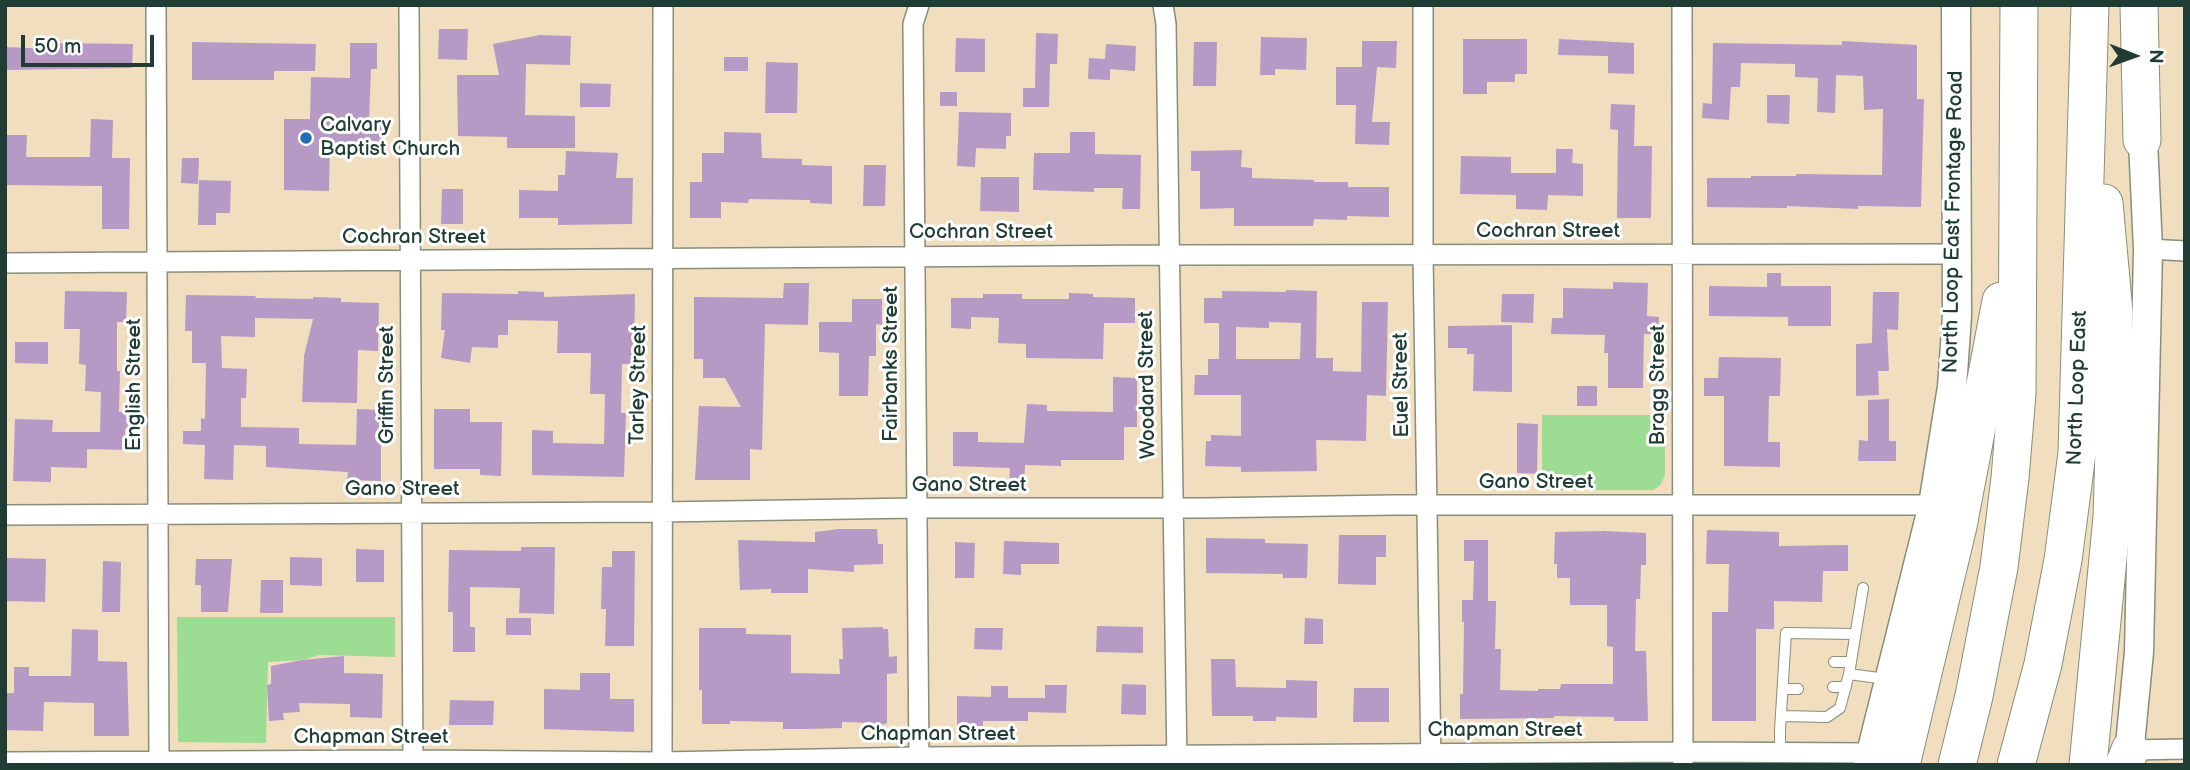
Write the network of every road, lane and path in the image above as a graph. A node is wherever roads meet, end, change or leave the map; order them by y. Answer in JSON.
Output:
{"nodes":[{"id":1,"x":156,"y":5,"type":"edge"},
{"id":2,"x":409,"y":5,"type":"edge"},
{"id":3,"x":663,"y":5,"type":"edge"},
{"id":4,"x":919,"y":5,"type":"edge"},
{"id":5,"x":1163,"y":5,"type":"edge"},
{"id":6,"x":1423,"y":5,"type":"edge"},
{"id":7,"x":1682,"y":5,"type":"edge"},
{"id":8,"x":1956,"y":5,"type":"edge"},
{"id":9,"x":2019,"y":5,"type":"edge"},
{"id":10,"x":2141,"y":5,"type":"edge"},
{"id":11,"x":2090,"y":18,"type":"edge"},
{"id":12,"x":2142,"y":140,"type":"joint"},
{"id":13,"x":2018,"y":215,"type":"junction"},
{"id":14,"x":2148,"y":249,"type":"junction"},
{"id":15,"x":2185,"y":251,"type":"edge"},
{"id":16,"x":1682,"y":254,"type":"junction"},
{"id":17,"x":1957,"y":254,"type":"junction"},
{"id":18,"x":1169,"y":255,"type":"junction"},
{"id":19,"x":1423,"y":255,"type":"junction"},
{"id":20,"x":914,"y":256,"type":"junction"},
{"id":21,"x":663,"y":260,"type":"junction"},
{"id":22,"x":411,"y":261,"type":"junction"},
{"id":23,"x":5,"y":263,"type":"edge"},
{"id":24,"x":158,"y":263,"type":"junction"},
{"id":25,"x":1426,"y":505,"type":"junction"},
{"id":26,"x":1681,"y":505,"type":"junction"},
{"id":27,"x":1933,"y":505,"type":"junction"},
{"id":28,"x":916,"y":508,"type":"junction"},
{"id":29,"x":1172,"y":509,"type":"junction"},
{"id":30,"x":661,"y":512,"type":"junction"},
{"id":31,"x":412,"y":513,"type":"junction"},
{"id":32,"x":159,"y":514,"type":"junction"},
{"id":33,"x":5,"y":515,"type":"edge"},
{"id":34,"x":1863,"y":588,"type":"dead end"},
{"id":35,"x":1855,"y":635,"type":"junction"},
{"id":36,"x":1785,"y":662,"type":"junction"},
{"id":37,"x":1798,"y":662,"type":"dead end"},
{"id":38,"x":1834,"y":662,"type":"dead end"},
{"id":39,"x":1851,"y":662,"type":"junction"},
{"id":40,"x":1849,"y":674,"type":"junction"},
{"id":41,"x":1890,"y":680,"type":"junction"},
{"id":42,"x":1833,"y":687,"type":"dead end"},
{"id":43,"x":1846,"y":687,"type":"junction"},
{"id":44,"x":1783,"y":689,"type":"junction"},
{"id":45,"x":1798,"y":689,"type":"dead end"},
{"id":46,"x":1782,"y":716,"type":"junction"},
{"id":47,"x":2185,"y":749,"type":"edge"},
{"id":48,"x":1780,"y":753,"type":"junction"},
{"id":49,"x":1431,"y":759,"type":"edge"},
{"id":50,"x":1683,"y":759,"type":"edge"},
{"id":51,"x":1886,"y":759,"type":"edge"},
{"id":52,"x":2128,"y":760,"type":"edge"},
{"id":53,"x":919,"y":761,"type":"edge"},
{"id":54,"x":1177,"y":761,"type":"edge"},
{"id":55,"x":5,"y":762,"type":"edge"},
{"id":56,"x":413,"y":762,"type":"edge"},
{"id":57,"x":159,"y":763,"type":"edge"},
{"id":58,"x":662,"y":763,"type":"edge"},
{"id":59,"x":1957,"y":765,"type":"edge"},
{"id":60,"x":2015,"y":765,"type":"edge"},
{"id":61,"x":2088,"y":765,"type":"edge"}],
"edges":[{"from":1,"to":24,"type":"street","name":"English Street"},
{"from":2,"to":22,"type":"street","name":"Griffin Street"},
{"from":3,"to":21,"type":"street","name":"Tarley Street"},
{"from":4,"to":20,"type":"street","name":"Fairbanks Street"},
{"from":5,"to":18,"type":"street","name":"Woodard Street"},
{"from":6,"to":19,"type":"street","name":"Euel Street"},
{"from":7,"to":16,"type":"street","name":"Bragg Street"},
{"from":8,"to":17,"type":"main road","name":"North Loop East Frontage Road"},
{"from":9,"to":13,"type":"highway"},
{"from":10,"to":12,"type":"highway"},
{"from":11,"to":60,"type":"highway","name":"North Loop East"},
{"from":11,"to":61,"type":"highway"},
{"from":12,"to":14,"type":"main road"},
{"from":13,"to":51,"type":"highway"},
{"from":13,"to":59,"type":"highway"},
{"from":14,"to":15,"type":"street"},
{"from":14,"to":52,"type":"main road"},
{"from":16,"to":17,"type":"street","name":"Cochran Street"},
{"from":16,"to":19,"type":"street","name":"Cochran Street"},
{"from":16,"to":26,"type":"street","name":"Bragg Street"},
{"from":17,"to":27,"type":"main road","name":"North Loop East Frontage Road"},
{"from":18,"to":19,"type":"street","name":"Cochran Street"},
{"from":18,"to":20,"type":"street","name":"Cochran Street"},
{"from":18,"to":29,"type":"street","name":"Woodard Street"},
{"from":19,"to":25,"type":"street","name":"Euel Street"},
{"from":20,"to":21,"type":"street","name":"Cochran Street"},
{"from":20,"to":28,"type":"street","name":"Fairbanks Street"},
{"from":21,"to":22,"type":"street","name":"Cochran Street"},
{"from":21,"to":30,"type":"street","name":"Tarley Street"},
{"from":22,"to":24,"type":"street","name":"Cochran Street"},
{"from":22,"to":31,"type":"street","name":"Griffin Street"},
{"from":23,"to":24,"type":"street","name":"Cochran Street"},
{"from":24,"to":32,"type":"street","name":"English Street"},
{"from":25,"to":26,"type":"street","name":"Gano Street"},
{"from":25,"to":29,"type":"street","name":"Gano Street"},
{"from":25,"to":49,"type":"street","name":"Euel Street"},
{"from":26,"to":27,"type":"street","name":"Gano Street"},
{"from":26,"to":50,"type":"street","name":"Bragg Street"},
{"from":27,"to":41,"type":"main road","name":"North Loop East Frontage Road"},
{"from":28,"to":29,"type":"street","name":"Gano Street"},
{"from":28,"to":30,"type":"street","name":"Gano Street"},
{"from":28,"to":53,"type":"street","name":"Fairbanks Street"},
{"from":29,"to":54,"type":"street","name":"Woodard Street"},
{"from":30,"to":31,"type":"street","name":"Gano Street"},
{"from":30,"to":58,"type":"street","name":"Tarley Street"},
{"from":31,"to":32,"type":"street","name":"Gano Street"},
{"from":31,"to":56,"type":"street","name":"Griffin Street"},
{"from":32,"to":33,"type":"street","name":"Gano Street"},
{"from":32,"to":57,"type":"street","name":"English Street"},
{"from":34,"to":35,"type":"lane"},
{"from":35,"to":36,"type":"lane"},
{"from":35,"to":39,"type":"lane"},
{"from":36,"to":37,"type":"lane"},
{"from":36,"to":44,"type":"lane"},
{"from":38,"to":39,"type":"lane"},
{"from":39,"to":40,"type":"lane"},
{"from":40,"to":41,"type":"lane"},
{"from":40,"to":43,"type":"lane"},
{"from":41,"to":51,"type":"main road","name":"North Loop East Frontage Road"},
{"from":42,"to":43,"type":"lane"},
{"from":43,"to":46,"type":"lane"},
{"from":44,"to":45,"type":"lane"},
{"from":44,"to":46,"type":"lane"},
{"from":46,"to":48,"type":"lane"},
{"from":47,"to":52,"type":"street"},
{"from":48,"to":50,"type":"street","name":"Chapman Street"},
{"from":48,"to":51,"type":"street","name":"Chapman Street"},
{"from":49,"to":50,"type":"street","name":"Chapman Street"},
{"from":49,"to":54,"type":"street","name":"Chapman Street"},
{"from":53,"to":54,"type":"street","name":"Chapman Street"},
{"from":53,"to":58,"type":"street","name":"Chapman Street"},
{"from":55,"to":57,"type":"street","name":"Chapman Street"},
{"from":56,"to":57,"type":"street","name":"Chapman Street"},
{"from":56,"to":58,"type":"street","name":"Chapman Street"}]}
